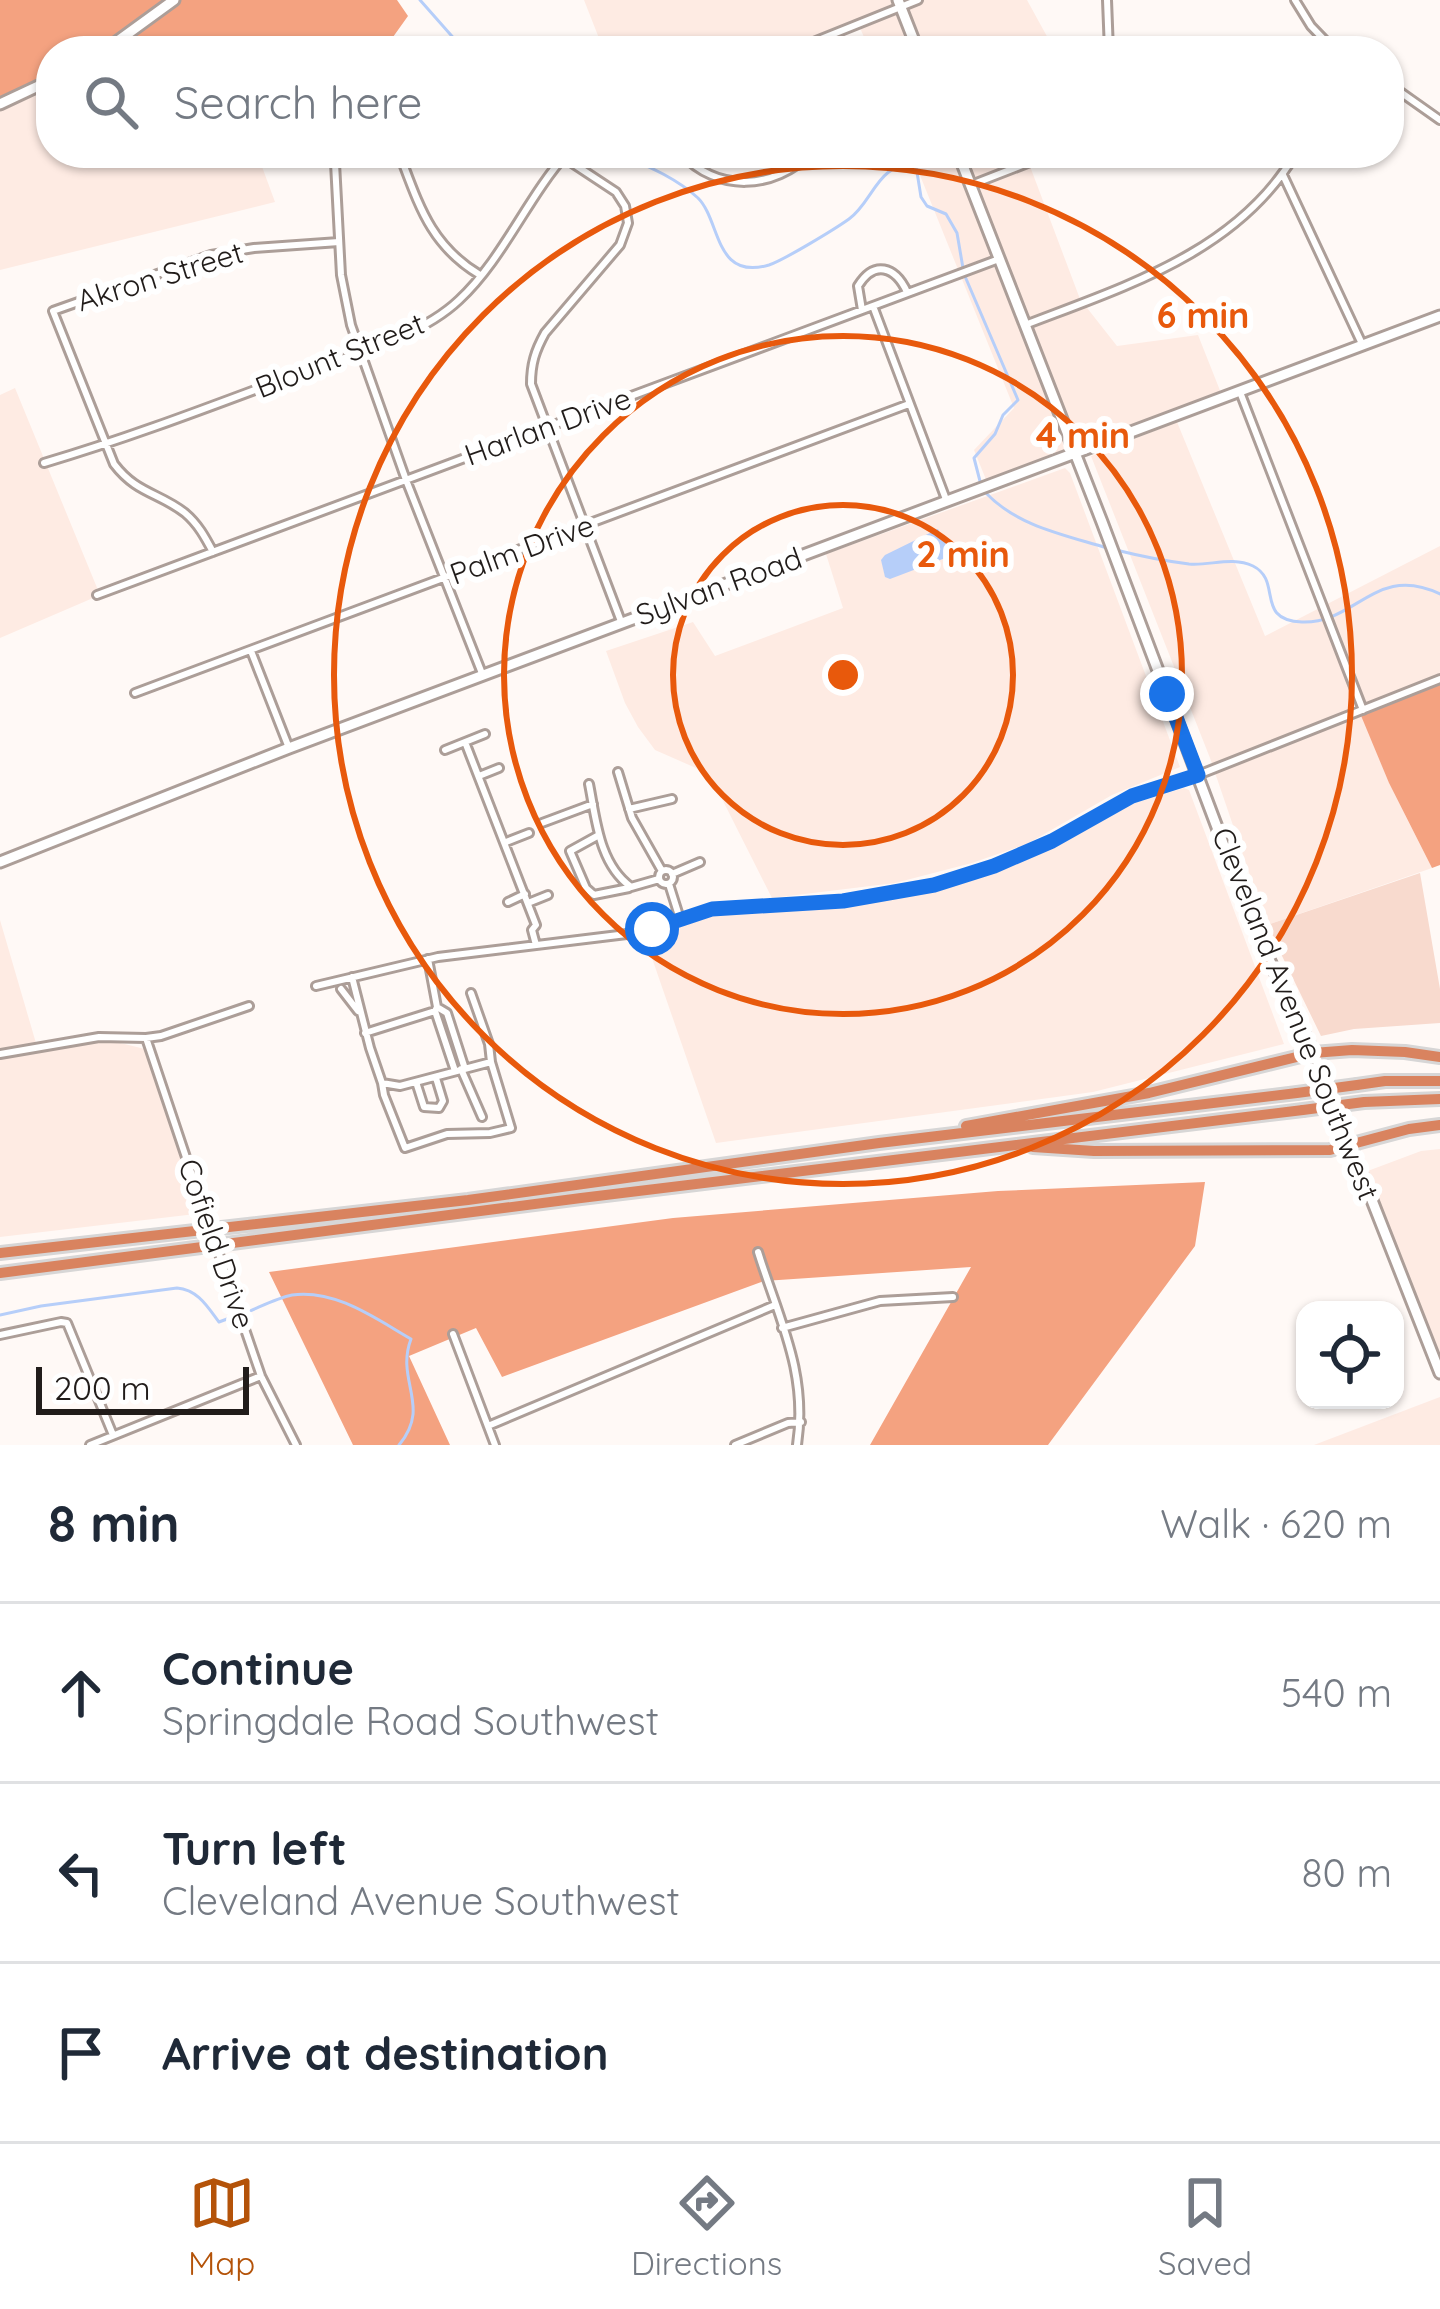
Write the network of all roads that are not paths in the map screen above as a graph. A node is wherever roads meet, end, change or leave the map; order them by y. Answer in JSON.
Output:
{"nodes":[{"id":1,"x":174,"y":0,"type":"edge"},
{"id":2,"x":918,"y":0,"type":"edge"},
{"id":3,"x":1107,"y":0,"type":"edge"},
{"id":4,"x":1295,"y":0,"type":"edge"},
{"id":5,"x":900,"y":4,"type":"edge"},
{"id":6,"x":125,"y":36,"type":"edge"},
{"id":7,"x":829,"y":36,"type":"edge"},
{"id":8,"x":912,"y":36,"type":"edge"},
{"id":9,"x":1108,"y":36,"type":"edge"},
{"id":10,"x":1321,"y":36,"type":"edge"},
{"id":11,"x":36,"y":87,"type":"edge"},
{"id":12,"x":1404,"y":94,"type":"edge"},
{"id":13,"x":0,"y":104,"type":"edge"},
{"id":14,"x":1440,"y":120,"type":"edge"},
{"id":15,"x":335,"y":168,"type":"edge"},
{"id":16,"x":405,"y":168,"type":"edge"},
{"id":17,"x":556,"y":168,"type":"edge"},
{"id":18,"x":583,"y":168,"type":"edge"},
{"id":19,"x":697,"y":168,"type":"edge"},
{"id":20,"x":794,"y":168,"type":"edge"},
{"id":21,"x":964,"y":168,"type":"edge"},
{"id":22,"x":1014,"y":168,"type":"edge"},
{"id":23,"x":1287,"y":168,"type":"edge"},
{"id":24,"x":1283,"y":175,"type":"junction"},
{"id":25,"x":970,"y":185,"type":"junction"},
{"id":26,"x":339,"y":242,"type":"junction"},
{"id":27,"x":999,"y":259,"type":"junction"},
{"id":28,"x":480,"y":275,"type":"junction"},
{"id":29,"x":907,"y":293,"type":"junction"},
{"id":30,"x":873,"y":306,"type":"junction"},
{"id":31,"x":862,"y":310,"type":"junction"},
{"id":32,"x":1440,"y":316,"type":"edge"},
{"id":33,"x":1025,"y":325,"type":"junction"},
{"id":34,"x":1363,"y":346,"type":"junction"},
{"id":35,"x":359,"y":351,"type":"junction"},
{"id":36,"x":1240,"y":392,"type":"junction"},
{"id":37,"x":909,"y":404,"type":"junction"},
{"id":38,"x":546,"y":428,"type":"junction"},
{"id":39,"x":106,"y":445,"type":"junction"},
{"id":40,"x":1074,"y":453,"type":"junction"},
{"id":41,"x":44,"y":463,"type":"dead end"},
{"id":42,"x":406,"y":480,"type":"junction"},
{"id":43,"x":947,"y":502,"type":"junction"},
{"id":44,"x":585,"y":527,"type":"junction"},
{"id":45,"x":213,"y":552,"type":"junction"},
{"id":46,"x":445,"y":578,"type":"junction"},
{"id":47,"x":98,"y":595,"type":"dead end"},
{"id":48,"x":622,"y":623,"type":"junction"},
{"id":49,"x":251,"y":650,"type":"junction"},
{"id":50,"x":483,"y":676,"type":"junction"},
{"id":51,"x":1440,"y":679,"type":"edge"},
{"id":52,"x":135,"y":693,"type":"dead end"},
{"id":53,"x":1363,"y":710,"type":"junction"},
{"id":54,"x":485,"y":734,"type":"dead end"},
{"id":55,"x":465,"y":742,"type":"junction"},
{"id":56,"x":289,"y":748,"type":"junction"},
{"id":57,"x":445,"y":751,"type":"dead end"},
{"id":58,"x":499,"y":768,"type":"dead end"},
{"id":59,"x":618,"y":772,"type":"dead end"},
{"id":60,"x":1198,"y":775,"type":"junction"},
{"id":61,"x":479,"y":776,"type":"junction"},
{"id":62,"x":589,"y":784,"type":"dead end"},
{"id":63,"x":672,"y":799,"type":"dead end"},
{"id":64,"x":593,"y":804,"type":"junction"},
{"id":65,"x":629,"y":808,"type":"junction"},
{"id":66,"x":542,"y":823,"type":"dead end"},
{"id":67,"x":529,"y":833,"type":"dead end"},
{"id":68,"x":599,"y":835,"type":"junction"},
{"id":69,"x":506,"y":842,"type":"junction"},
{"id":70,"x":0,"y":862,"type":"edge"},
{"id":71,"x":700,"y":862,"type":"dead end"},
{"id":72,"x":672,"y":874,"type":"junction"},
{"id":73,"x":660,"y":875,"type":"junction"},
{"id":74,"x":669,"y":884,"type":"junction"},
{"id":75,"x":631,"y":886,"type":"junction"},
{"id":76,"x":548,"y":895,"type":"dead end"},
{"id":77,"x":527,"y":898,"type":"junction"},
{"id":78,"x":508,"y":902,"type":"dead end"},
{"id":79,"x":680,"y":919,"type":"junction"},
{"id":80,"x":536,"y":942,"type":"junction"},
{"id":81,"x":428,"y":959,"type":"junction"},
{"id":82,"x":352,"y":977,"type":"junction"},
{"id":83,"x":316,"y":986,"type":"dead end"},
{"id":84,"x":341,"y":989,"type":"dead end"},
{"id":85,"x":471,"y":993,"type":"dead end"},
{"id":86,"x":249,"y":1006,"type":"dead end"},
{"id":87,"x":436,"y":1009,"type":"junction"},
{"id":88,"x":360,"y":1014,"type":"junction"},
{"id":89,"x":365,"y":1033,"type":"junction"},
{"id":90,"x":146,"y":1038,"type":"junction"},
{"id":91,"x":1313,"y":1053,"type":"junction"},
{"id":92,"x":0,"y":1054,"type":"edge"},
{"id":93,"x":1440,"y":1057,"type":"edge"},
{"id":94,"x":491,"y":1062,"type":"junction"},
{"id":95,"x":460,"y":1070,"type":"junction"},
{"id":96,"x":436,"y":1078,"type":"junction"},
{"id":97,"x":416,"y":1082,"type":"junction"},
{"id":98,"x":1440,"y":1082,"type":"edge"},
{"id":99,"x":382,"y":1083,"type":"junction"},
{"id":100,"x":1440,"y":1099,"type":"edge"},
{"id":101,"x":482,"y":1117,"type":"dead end"},
{"id":102,"x":1440,"y":1125,"type":"edge"},
{"id":103,"x":878,"y":1143,"type":"junction"},
{"id":104,"x":1011,"y":1145,"type":"junction"},
{"id":105,"x":1351,"y":1147,"type":"junction"},
{"id":106,"x":758,"y":1252,"type":"dead end"},
{"id":107,"x":0,"y":1253,"type":"edge"},
{"id":108,"x":0,"y":1273,"type":"edge"},
{"id":109,"x":953,"y":1297,"type":"dead end"},
{"id":110,"x":775,"y":1305,"type":"junction"},
{"id":111,"x":782,"y":1328,"type":"junction"},
{"id":112,"x":453,"y":1334,"type":"dead end"},
{"id":113,"x":0,"y":1335,"type":"edge"},
{"id":114,"x":1440,"y":1373,"type":"edge"},
{"id":115,"x":261,"y":1376,"type":"junction"},
{"id":116,"x":801,"y":1422,"type":"junction"},
{"id":117,"x":488,"y":1426,"type":"junction"},
{"id":118,"x":113,"y":1435,"type":"junction"},
{"id":119,"x":90,"y":1445,"type":"edge"},
{"id":120,"x":296,"y":1445,"type":"edge"},
{"id":121,"x":495,"y":1445,"type":"edge"},
{"id":122,"x":735,"y":1445,"type":"edge"},
{"id":123,"x":797,"y":1445,"type":"edge"}],
"edges":[{"from":1,"to":6,"type":"main road"},
{"from":2,"to":5,"type":"street"},
{"from":3,"to":9,"type":"street"},
{"from":4,"to":10,"type":"street"},
{"from":5,"to":7,"type":"street"},
{"from":5,"to":8,"type":"main road"},
{"from":11,"to":13,"type":"main road"},
{"from":12,"to":14,"type":"street"},
{"from":15,"to":26,"type":"street"},
{"from":16,"to":28,"type":"street"},
{"from":17,"to":28,"type":"street","name":"Blount Street"},
{"from":18,"to":38,"type":"street"},
{"from":19,"to":20,"type":"street"},
{"from":21,"to":25,"type":"main road","name":"Cleveland Avenue Southwest"},
{"from":22,"to":25,"type":"street"},
{"from":23,"to":24,"type":"street"},
{"from":24,"to":33,"type":"street"},
{"from":24,"to":34,"type":"street"},
{"from":25,"to":27,"type":"main road","name":"Cleveland Avenue Southwest"},
{"from":26,"to":35,"type":"street"},
{"from":26,"to":39,"type":"street","name":"Akron Street"},
{"from":27,"to":29,"type":"street","name":"Harlan Drive"},
{"from":27,"to":33,"type":"main road","name":"Cleveland Avenue Southwest"},
{"from":28,"to":35,"type":"street","name":"Blount Street"},
{"from":29,"to":30,"type":"street","name":"Harlan Drive"},
{"from":29,"to":31,"type":"street"},
{"from":30,"to":31,"type":"street","name":"Harlan Drive"},
{"from":30,"to":37,"type":"street"},
{"from":31,"to":38,"type":"street","name":"Harlan Drive"},
{"from":32,"to":34,"type":"main road","name":"Sylvan Road"},
{"from":33,"to":40,"type":"main road","name":"Cleveland Avenue Southwest"},
{"from":34,"to":36,"type":"main road","name":"Sylvan Road"},
{"from":35,"to":39,"type":"street","name":"Blount Street"},
{"from":35,"to":42,"type":"street"},
{"from":36,"to":40,"type":"main road","name":"Sylvan Road"},
{"from":36,"to":53,"type":"street"},
{"from":37,"to":43,"type":"street"},
{"from":37,"to":44,"type":"street","name":"Palm Drive"},
{"from":38,"to":42,"type":"street","name":"Harlan Drive"},
{"from":38,"to":44,"type":"street"},
{"from":39,"to":41,"type":"street","name":"Blount Street"},
{"from":39,"to":45,"type":"street"},
{"from":40,"to":43,"type":"main road","name":"Sylvan Road"},
{"from":40,"to":60,"type":"main road","name":"Cleveland Avenue Southwest"},
{"from":42,"to":45,"type":"street","name":"Harlan Drive"},
{"from":42,"to":46,"type":"street"},
{"from":43,"to":48,"type":"main road","name":"Sylvan Road"},
{"from":44,"to":46,"type":"street","name":"Palm Drive"},
{"from":44,"to":48,"type":"street"},
{"from":45,"to":47,"type":"street","name":"Harlan Drive"},
{"from":46,"to":49,"type":"street","name":"Palm Drive"},
{"from":46,"to":50,"type":"street"},
{"from":48,"to":50,"type":"main road","name":"Sylvan Road"},
{"from":49,"to":52,"type":"street","name":"Palm Drive"},
{"from":49,"to":56,"type":"street"},
{"from":50,"to":56,"type":"main road","name":"Sylvan Road"},
{"from":51,"to":53,"type":"street"},
{"from":53,"to":60,"type":"street"},
{"from":54,"to":55,"type":"street"},
{"from":55,"to":57,"type":"street"},
{"from":55,"to":61,"type":"street"},
{"from":56,"to":70,"type":"main road","name":"Sylvan Road"},
{"from":58,"to":61,"type":"street"},
{"from":59,"to":65,"type":"street"},
{"from":60,"to":79,"type":"street"},
{"from":60,"to":91,"type":"main road","name":"Cleveland Avenue Southwest"},
{"from":61,"to":69,"type":"street"},
{"from":62,"to":64,"type":"street"},
{"from":63,"to":65,"type":"street"},
{"from":64,"to":66,"type":"street"},
{"from":64,"to":68,"type":"street"},
{"from":65,"to":73,"type":"street"},
{"from":67,"to":69,"type":"street"},
{"from":68,"to":75,"type":"street"},
{"from":68,"to":75,"type":"street"},
{"from":69,"to":77,"type":"street"},
{"from":71,"to":72,"type":"street"},
{"from":72,"to":73,"type":"street"},
{"from":72,"to":74,"type":"street"},
{"from":73,"to":74,"type":"street"},
{"from":73,"to":75,"type":"street"},
{"from":74,"to":79,"type":"street"},
{"from":76,"to":77,"type":"street"},
{"from":77,"to":78,"type":"street"},
{"from":77,"to":80,"type":"street"},
{"from":79,"to":80,"type":"street"},
{"from":80,"to":81,"type":"street"},
{"from":81,"to":82,"type":"street"},
{"from":81,"to":87,"type":"street"},
{"from":82,"to":83,"type":"street"},
{"from":82,"to":88,"type":"street"},
{"from":84,"to":88,"type":"street"},
{"from":85,"to":94,"type":"street"},
{"from":86,"to":90,"type":"street"},
{"from":87,"to":89,"type":"street"},
{"from":87,"to":95,"type":"street"},
{"from":88,"to":89,"type":"street"},
{"from":89,"to":99,"type":"street"},
{"from":90,"to":92,"type":"street"},
{"from":90,"to":115,"type":"street","name":"Cofield Drive","bridge":true},
{"from":91,"to":93,"type":"highway"},
{"from":91,"to":103,"type":"highway"},
{"from":91,"to":105,"type":"main road","name":"Cleveland Avenue Southwest"},
{"from":94,"to":95,"type":"street"},
{"from":94,"to":99,"type":"street"},
{"from":95,"to":96,"type":"street"},
{"from":95,"to":101,"type":"street"},
{"from":96,"to":97,"type":"street"},
{"from":96,"to":97,"type":"street"},
{"from":97,"to":99,"type":"street"},
{"from":98,"to":103,"type":"highway","bridge":true},
{"from":100,"to":104,"type":"highway","bridge":true},
{"from":102,"to":105,"type":"highway"},
{"from":103,"to":107,"type":"highway"},
{"from":104,"to":105,"type":"highway"},
{"from":104,"to":108,"type":"highway"},
{"from":105,"to":114,"type":"main road","name":"Cleveland Avenue Southwest"},
{"from":106,"to":110,"type":"street"},
{"from":109,"to":111,"type":"street"},
{"from":110,"to":111,"type":"street"},
{"from":110,"to":117,"type":"street"},
{"from":111,"to":116,"type":"street"},
{"from":112,"to":117,"type":"street"},
{"from":113,"to":118,"type":"street"},
{"from":115,"to":118,"type":"street"},
{"from":115,"to":120,"type":"street","name":"Cofield Drive"},
{"from":116,"to":122,"type":"street"},
{"from":116,"to":123,"type":"street"},
{"from":117,"to":121,"type":"street"},
{"from":118,"to":119,"type":"street"}]}
